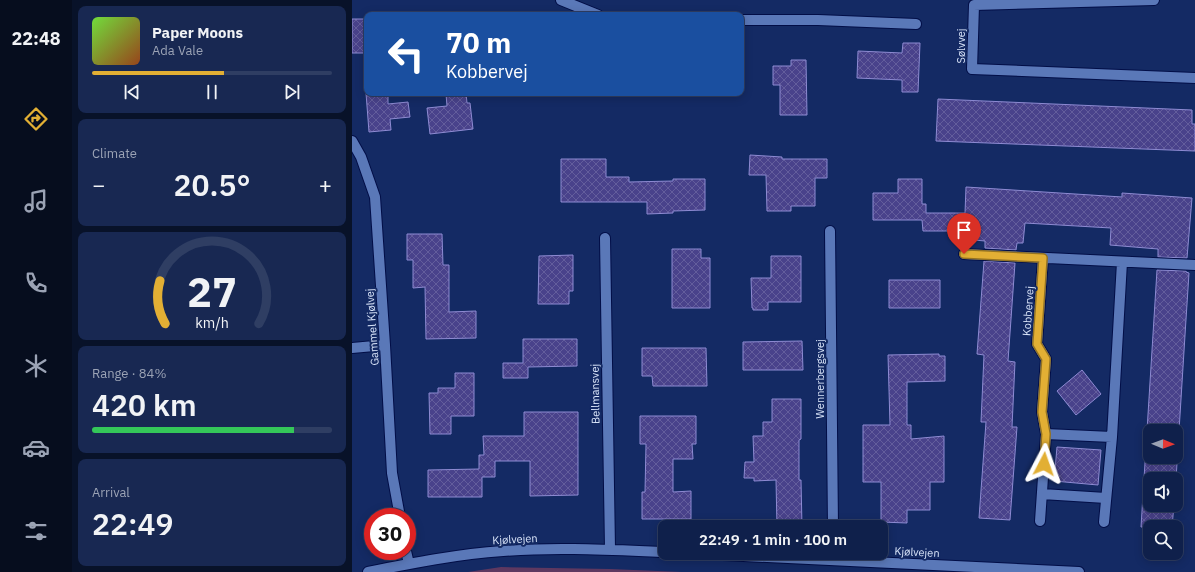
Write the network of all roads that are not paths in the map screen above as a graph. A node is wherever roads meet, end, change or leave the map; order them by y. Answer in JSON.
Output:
{"nodes":[{"id":1,"x":561,"y":0,"type":"edge"},
{"id":2,"x":1154,"y":0,"type":"edge"},
{"id":3,"x":591,"y":12,"type":"edge"},
{"id":4,"x":744,"y":20,"type":"edge"},
{"id":5,"x":916,"y":24,"type":"dead end"},
{"id":6,"x":1195,"y":78,"type":"edge"},
{"id":7,"x":352,"y":140,"type":"edge"},
{"id":8,"x":830,"y":231,"type":"dead end"},
{"id":9,"x":605,"y":238,"type":"dead end"},
{"id":10,"x":964,"y":254,"type":"dead end"},
{"id":11,"x":1043,"y":258,"type":"junction"},
{"id":12,"x":1122,"y":262,"type":"junction"},
{"id":13,"x":1195,"y":265,"type":"edge"},
{"id":14,"x":385,"y":345,"type":"junction"},
{"id":15,"x":352,"y":348,"type":"edge"},
{"id":16,"x":1046,"y":434,"type":"junction"},
{"id":17,"x":1112,"y":437,"type":"junction"},
{"id":18,"x":1042,"y":494,"type":"junction"},
{"id":19,"x":1106,"y":498,"type":"junction"},
{"id":20,"x":398,"y":508,"type":"edge"},
{"id":21,"x":833,"y":520,"type":"edge"},
{"id":22,"x":1040,"y":521,"type":"dead end"},
{"id":23,"x":1104,"y":522,"type":"dead end"},
{"id":24,"x":610,"y":549,"type":"junction"},
{"id":25,"x":658,"y":552,"type":"edge"},
{"id":26,"x":408,"y":560,"type":"edge"},
{"id":27,"x":882,"y":560,"type":"edge"},
{"id":28,"x":409,"y":564,"type":"junction"},
{"id":29,"x":368,"y":572,"type":"edge"},
{"id":30,"x":1079,"y":572,"type":"edge"}],
"edges":[{"from":1,"to":3,"type":"street"},
{"from":2,"to":6,"type":"street","name":"Sølvvej"},
{"from":4,"to":5,"type":"street"},
{"from":7,"to":14,"type":"street","name":"Gammel Kjølvej"},
{"from":8,"to":21,"type":"street","name":"Wennerbergsvej"},
{"from":9,"to":24,"type":"street","name":"Bellmansvej"},
{"from":10,"to":11,"type":"street"},
{"from":11,"to":12,"type":"street"},
{"from":11,"to":16,"type":"street","name":"Kobbervej"},
{"from":12,"to":13,"type":"street"},
{"from":12,"to":17,"type":"street"},
{"from":14,"to":15,"type":"street"},
{"from":14,"to":20,"type":"street","name":"Gammel Kjølvej"},
{"from":16,"to":17,"type":"street"},
{"from":16,"to":18,"type":"street","name":"Kobbervej"},
{"from":17,"to":19,"type":"street"},
{"from":18,"to":19,"type":"street"},
{"from":18,"to":22,"type":"street","name":"Kobbervej"},
{"from":19,"to":23,"type":"street"},
{"from":24,"to":25,"type":"street","name":"Kjølvejen"},
{"from":24,"to":28,"type":"street","name":"Kjølvejen"},
{"from":26,"to":28,"type":"street"},
{"from":27,"to":30,"type":"street","name":"Kjølvejen"},
{"from":28,"to":29,"type":"street","name":"Kjølvejen"}]}
